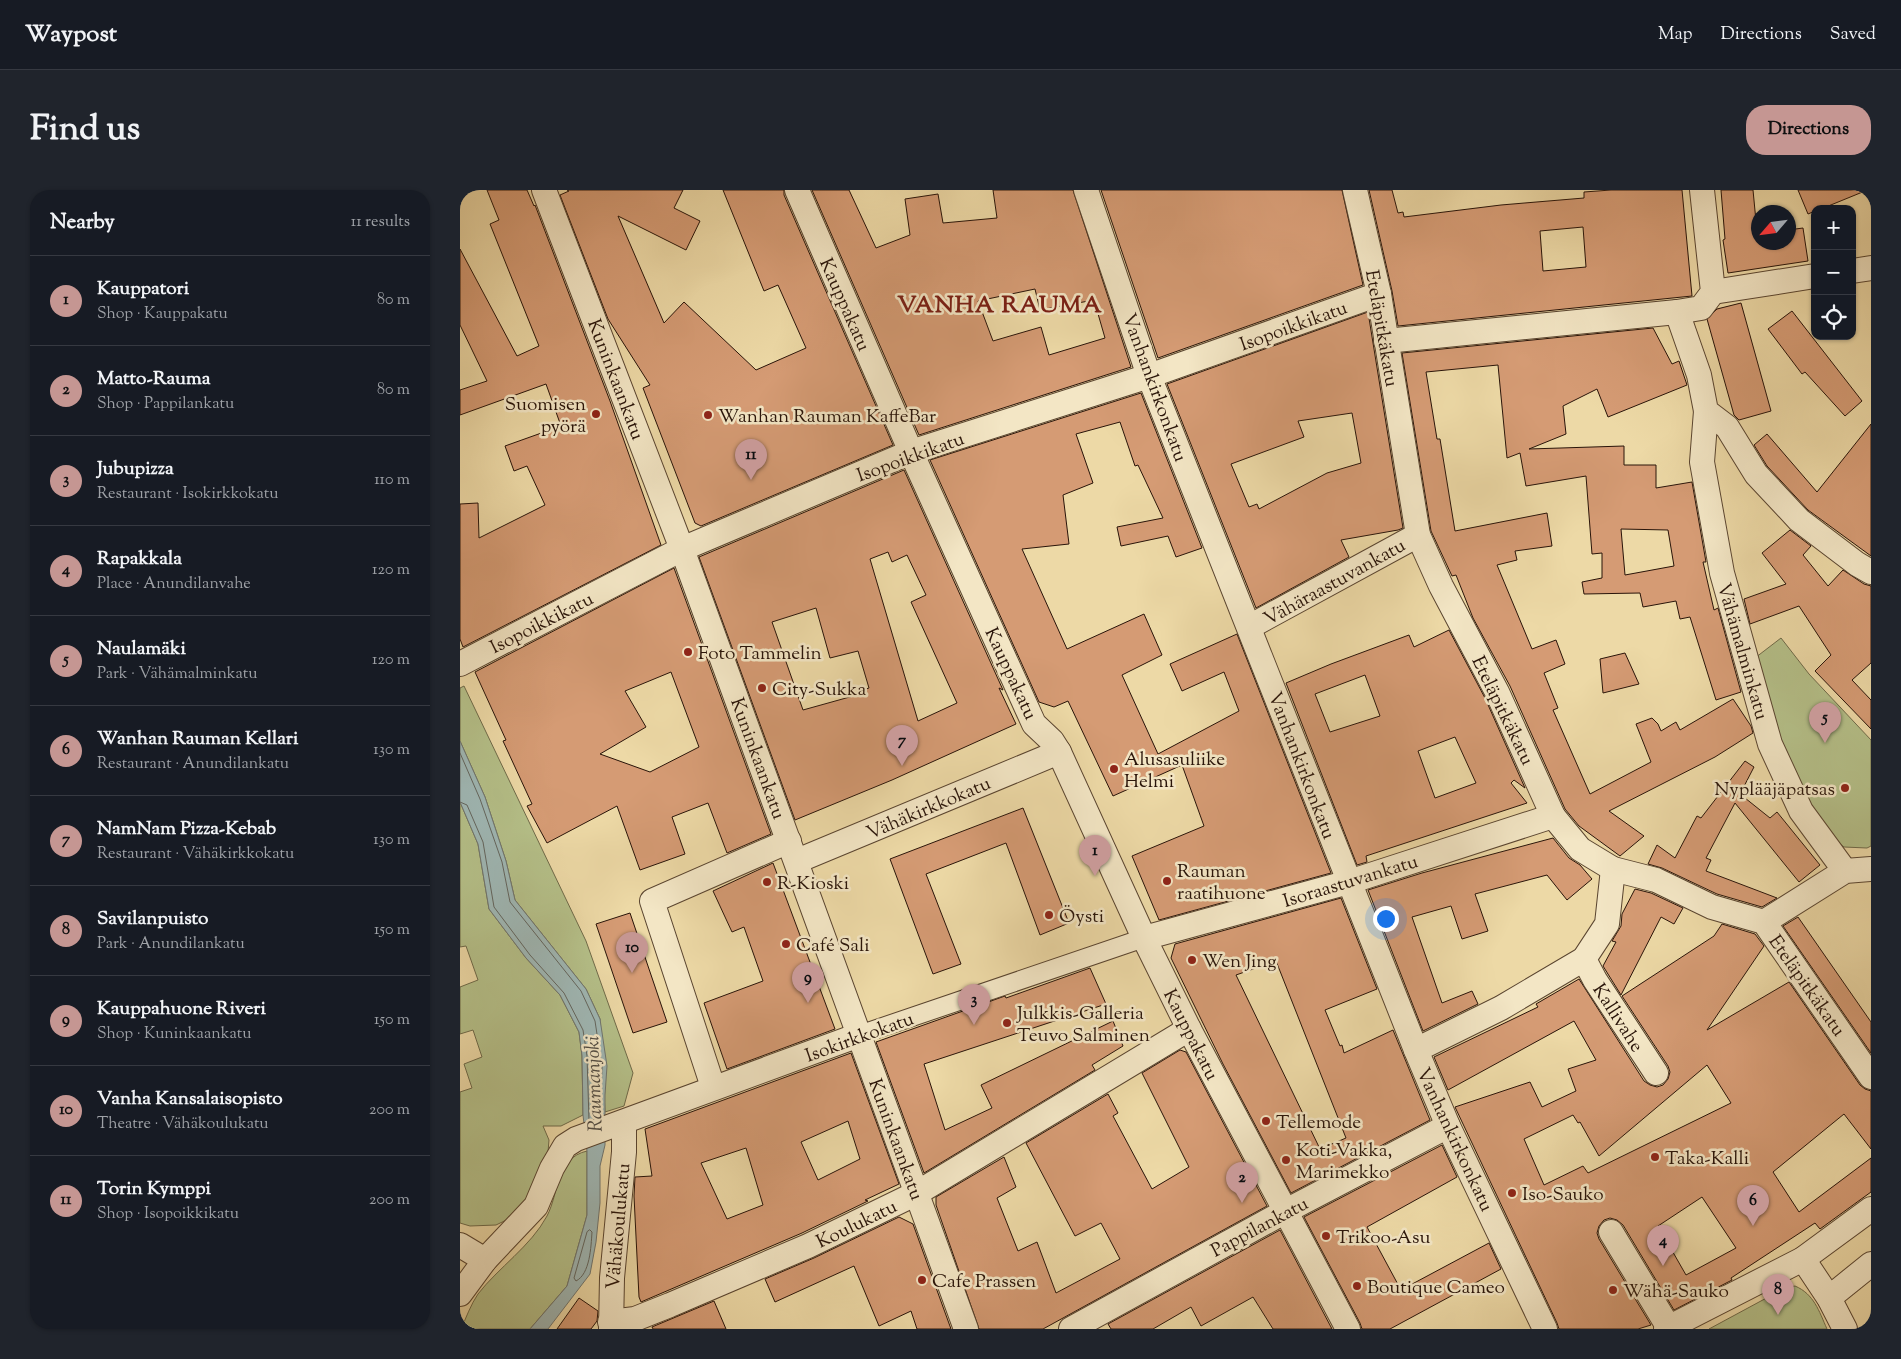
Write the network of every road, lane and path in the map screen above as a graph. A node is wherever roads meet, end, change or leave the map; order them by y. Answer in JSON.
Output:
{"nodes":[{"id":1,"x":544,"y":190,"type":"edge"},
{"id":2,"x":797,"y":190,"type":"edge"},
{"id":3,"x":1086,"y":190,"type":"edge"},
{"id":4,"x":1355,"y":190,"type":"edge"},
{"id":5,"x":1702,"y":190,"type":"edge"},
{"id":6,"x":1871,"y":268,"type":"edge"},
{"id":7,"x":1856,"y":270,"type":"edge"},
{"id":8,"x":1811,"y":277,"type":"edge"},
{"id":9,"x":1712,"y":292,"type":"junction"},
{"id":10,"x":1379,"y":294,"type":"junction"},
{"id":11,"x":1677,"y":312,"type":"junction"},
{"id":12,"x":1386,"y":341,"type":"junction"},
{"id":13,"x":1149,"y":376,"type":"junction"},
{"id":14,"x":1706,"y":411,"type":"junction"},
{"id":15,"x":911,"y":452,"type":"junction"},
{"id":16,"x":1418,"y":535,"type":"junction"},
{"id":17,"x":682,"y":549,"type":"junction"},
{"id":18,"x":1871,"y":572,"type":"edge"},
{"id":19,"x":1249,"y":627,"type":"junction"},
{"id":20,"x":460,"y":664,"type":"edge"},
{"id":21,"x":1059,"y":752,"type":"junction"},
{"id":22,"x":1553,"y":816,"type":"junction"},
{"id":23,"x":793,"y":851,"type":"junction"},
{"id":24,"x":1613,"y":869,"type":"junction"},
{"id":25,"x":1871,"y":869,"type":"edge"},
{"id":26,"x":1845,"y":871,"type":"junction"},
{"id":27,"x":1349,"y":882,"type":"junction"},
{"id":28,"x":1764,"y":922,"type":"junction"},
{"id":29,"x":1144,"y":938,"type":"junction"},
{"id":30,"x":1584,"y":959,"type":"junction"},
{"id":31,"x":1189,"y":1029,"type":"junction"},
{"id":32,"x":859,"y":1034,"type":"junction"},
{"id":33,"x":1416,"y":1050,"type":"junction"},
{"id":34,"x":1656,"y":1073,"type":"dead end"},
{"id":35,"x":1871,"y":1077,"type":"edge"},
{"id":36,"x":713,"y":1088,"type":"junction"},
{"id":37,"x":619,"y":1124,"type":"junction"},
{"id":38,"x":1448,"y":1126,"type":"junction"},
{"id":39,"x":917,"y":1193,"type":"junction"},
{"id":40,"x":1871,"y":1209,"type":"edge"},
{"id":41,"x":1284,"y":1212,"type":"junction"},
{"id":42,"x":1611,"y":1232,"type":"dead end"},
{"id":43,"x":460,"y":1245,"type":"edge"},
{"id":44,"x":1803,"y":1259,"type":"junction"},
{"id":45,"x":486,"y":1260,"type":"junction"},
{"id":46,"x":1871,"y":1264,"type":"edge"},
{"id":47,"x":460,"y":1294,"type":"edge"},
{"id":48,"x":1829,"y":1298,"type":"junction"},
{"id":49,"x":611,"y":1326,"type":"edge"},
{"id":50,"x":1668,"y":1328,"type":"edge"},
{"id":51,"x":966,"y":1329,"type":"edge"},
{"id":52,"x":1071,"y":1329,"type":"edge"},
{"id":53,"x":1348,"y":1329,"type":"edge"},
{"id":54,"x":1545,"y":1329,"type":"edge"},
{"id":55,"x":1845,"y":1329,"type":"edge"}],
"edges":[{"from":1,"to":17,"type":"street","name":"Kuninkaankatu"},
{"from":2,"to":15,"type":"street","name":"Kauppakatu"},
{"from":3,"to":13,"type":"street","name":"Vanhankirkonkatu"},
{"from":4,"to":10,"type":"street","name":"Eteläpitkäkatu"},
{"from":5,"to":9,"type":"street"},
{"from":6,"to":7,"type":"street"},
{"from":8,"to":9,"type":"street"},
{"from":9,"to":11,"type":"street"},
{"from":10,"to":12,"type":"street","name":"Eteläpitkäkatu"},
{"from":10,"to":13,"type":"street","name":"Isopoikkikatu"},
{"from":11,"to":12,"type":"street"},
{"from":11,"to":14,"type":"street","name":"Vähämalminkatu"},
{"from":12,"to":16,"type":"street","name":"Eteläpitkäkatu"},
{"from":13,"to":15,"type":"street","name":"Isopoikkikatu"},
{"from":13,"to":19,"type":"street","name":"Vanhankirkonkatu"},
{"from":14,"to":18,"type":"street"},
{"from":14,"to":26,"type":"street","name":"Vähämalminkatu"},
{"from":15,"to":17,"type":"street","name":"Isopoikkikatu"},
{"from":15,"to":21,"type":"street","name":"Kauppakatu"},
{"from":16,"to":19,"type":"street","name":"Vähäraastuvankatu"},
{"from":16,"to":22,"type":"street","name":"Eteläpitkäkatu"},
{"from":17,"to":20,"type":"street","name":"Isopoikkikatu"},
{"from":17,"to":23,"type":"street","name":"Kuninkaankatu"},
{"from":19,"to":27,"type":"street","name":"Vanhankirkonkatu"},
{"from":21,"to":23,"type":"street","name":"Vähäkirkkokatu"},
{"from":21,"to":29,"type":"street","name":"Kauppakatu"},
{"from":22,"to":24,"type":"street","name":"Eteläpitkäkatu"},
{"from":22,"to":27,"type":"street","name":"Isoraastuvankatu"},
{"from":23,"to":32,"type":"street","name":"Kuninkaankatu"},
{"from":23,"to":36,"type":"street","name":"Vähäkirkkokatu"},
{"from":24,"to":28,"type":"street","name":"Eteläpitkäkatu"},
{"from":24,"to":30,"type":"street"},
{"from":25,"to":26,"type":"street"},
{"from":26,"to":28,"type":"street"},
{"from":27,"to":29,"type":"street","name":"Isoraastuvankatu"},
{"from":27,"to":33,"type":"street","name":"Vanhankirkonkatu"},
{"from":28,"to":35,"type":"street","name":"Eteläpitkäkatu"},
{"from":29,"to":31,"type":"street","name":"Kauppakatu"},
{"from":29,"to":32,"type":"street","name":"Isokirkkokatu"},
{"from":30,"to":33,"type":"street"},
{"from":30,"to":34,"type":"street","name":"Kallivahe"},
{"from":31,"to":39,"type":"street","name":"Koulukatu"},
{"from":31,"to":41,"type":"street","name":"Kauppakatu"},
{"from":32,"to":36,"type":"street","name":"Isokirkkokatu"},
{"from":32,"to":39,"type":"street","name":"Kuninkaankatu"},
{"from":33,"to":38,"type":"street","name":"Vanhankirkonkatu"},
{"from":36,"to":37,"type":"street","name":"Isokirkkokatu"},
{"from":37,"to":45,"type":"street","name":"Isokirkkokatu"},
{"from":37,"to":49,"type":"street","name":"Vähäkoulukatu"},
{"from":38,"to":41,"type":"street","name":"Pappilankatu"},
{"from":38,"to":54,"type":"street","name":"Vanhankirkonkatu"},
{"from":39,"to":49,"type":"street","name":"Koulukatu"},
{"from":39,"to":51,"type":"street","name":"Kuninkaankatu"},
{"from":40,"to":44,"type":"street"},
{"from":41,"to":52,"type":"street","name":"Pappilankatu"},
{"from":41,"to":53,"type":"street","name":"Kauppakatu"},
{"from":42,"to":50,"type":"street"},
{"from":43,"to":45,"type":"street"},
{"from":44,"to":48,"type":"street"},
{"from":44,"to":50,"type":"street"},
{"from":45,"to":47,"type":"street"},
{"from":46,"to":48,"type":"street"},
{"from":48,"to":55,"type":"street"}]}
